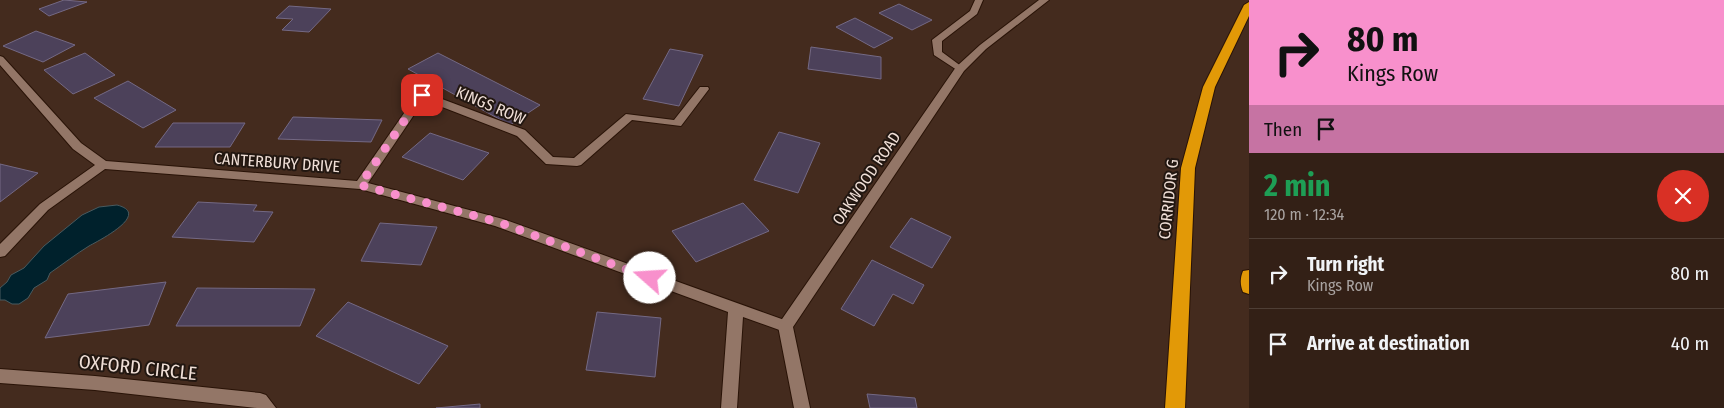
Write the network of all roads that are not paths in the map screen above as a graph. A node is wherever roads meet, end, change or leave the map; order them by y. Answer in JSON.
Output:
{"nodes":[{"id":1,"x":979,"y":0,"type":"edge"},
{"id":2,"x":1045,"y":0,"type":"edge"},
{"id":3,"x":1249,"y":5,"type":"edge"},
{"id":4,"x":0,"y":59,"type":"edge"},
{"id":5,"x":960,"y":69,"type":"junction"},
{"id":6,"x":704,"y":89,"type":"dead end"},
{"id":7,"x":103,"y":165,"type":"junction"},
{"id":8,"x":360,"y":185,"type":"junction"},
{"id":9,"x":0,"y":252,"type":"edge"},
{"id":10,"x":1249,"y":276,"type":"edge"},
{"id":11,"x":1249,"y":287,"type":"edge"},
{"id":12,"x":736,"y":308,"type":"junction"},
{"id":13,"x":785,"y":326,"type":"junction"},
{"id":14,"x":0,"y":376,"type":"edge"},
{"id":15,"x":268,"y":408,"type":"edge"},
{"id":16,"x":729,"y":408,"type":"edge"},
{"id":17,"x":802,"y":408,"type":"edge"},
{"id":18,"x":1175,"y":408,"type":"edge"}],
"edges":[{"from":1,"to":5,"type":"street"},
{"from":2,"to":5,"type":"street","name":"OAKWOOD ROAD"},
{"from":3,"to":18,"type":"highway","name":"CORRIDOR G"},
{"from":4,"to":7,"type":"street"},
{"from":5,"to":13,"type":"street","name":"OAKWOOD ROAD"},
{"from":6,"to":8,"type":"street","name":"KINGS ROW"},
{"from":7,"to":8,"type":"street","name":"CANTERBURY DRIVE"},
{"from":7,"to":9,"type":"street"},
{"from":8,"to":12,"type":"street","name":"CANTERBURY DRIVE"},
{"from":10,"to":11,"type":"highway"},
{"from":12,"to":13,"type":"street","name":"CANTERBURY DRIVE"},
{"from":12,"to":16,"type":"street"},
{"from":13,"to":17,"type":"street"},
{"from":14,"to":15,"type":"street","name":"OXFORD CIRCLE"}]}
